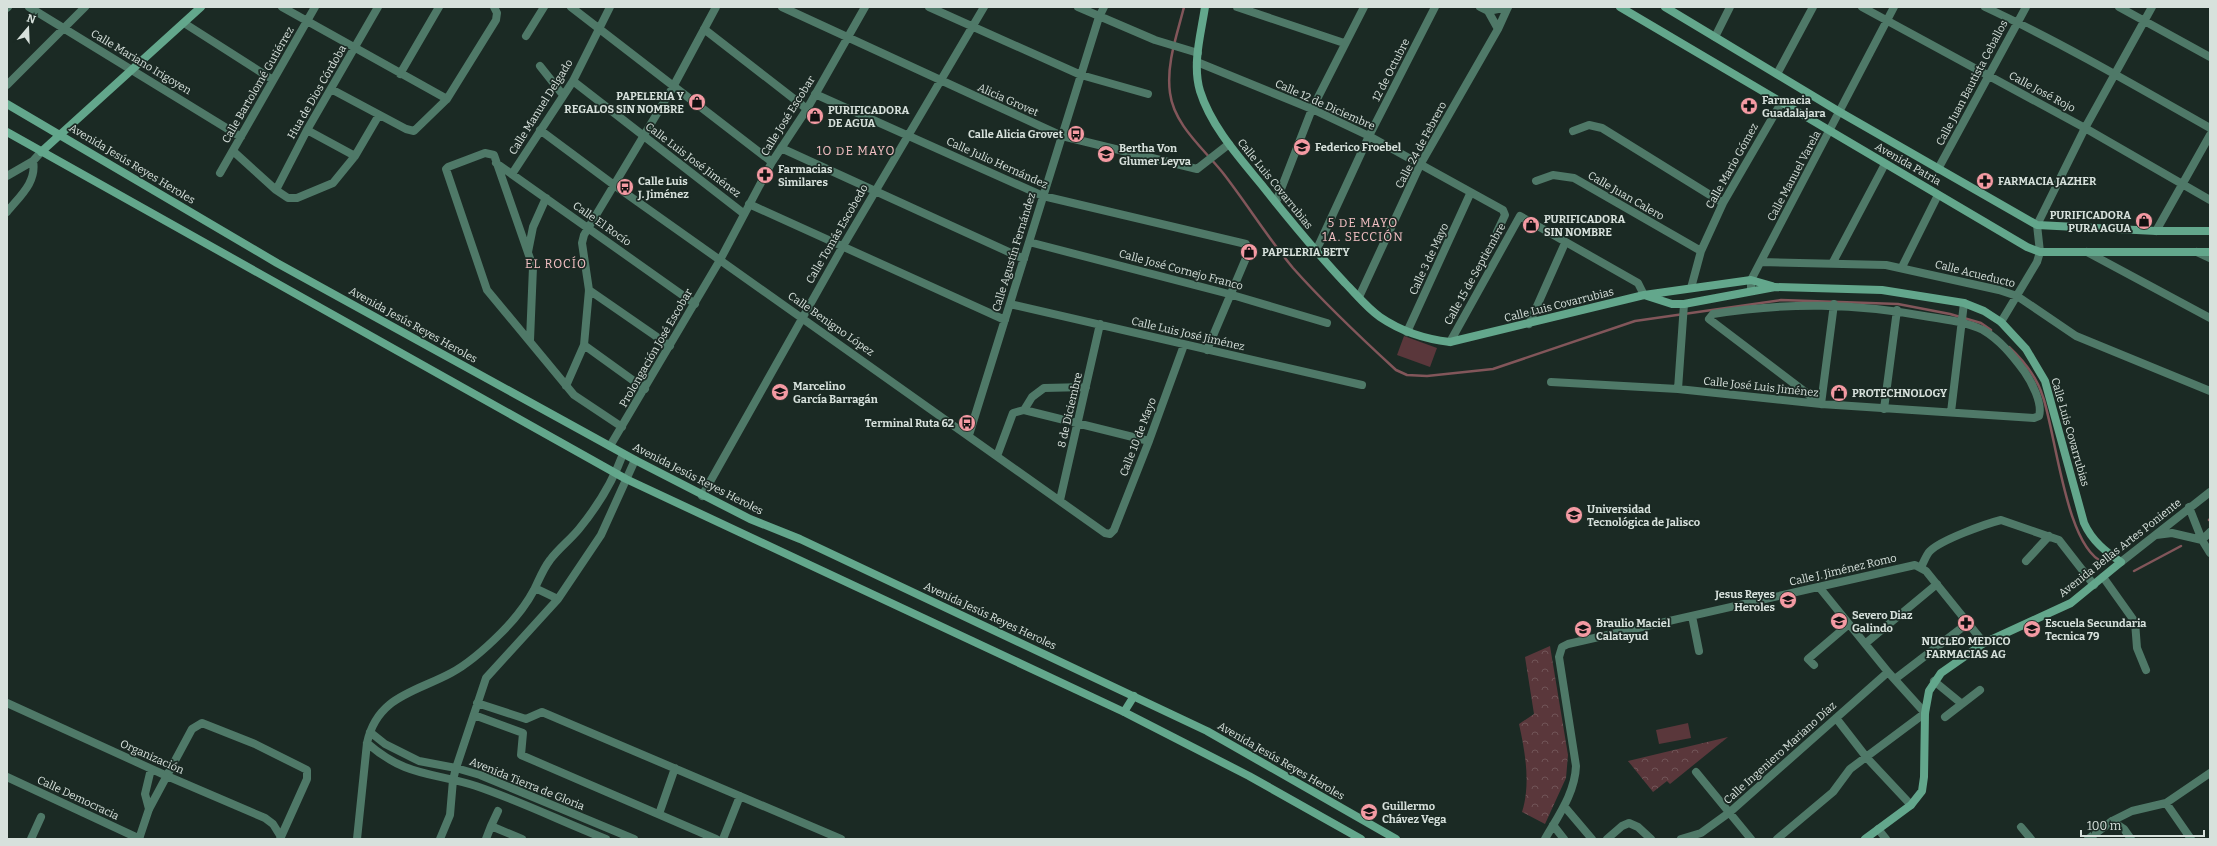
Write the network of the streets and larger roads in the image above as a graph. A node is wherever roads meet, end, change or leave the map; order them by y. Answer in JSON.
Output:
{"nodes":[{"id":1,"x":29,"y":7,"type":"edge"},
{"id":2,"x":85,"y":7,"type":"edge"},
{"id":3,"x":201,"y":7,"type":"edge"},
{"id":4,"x":282,"y":7,"type":"edge"},
{"id":5,"x":315,"y":7,"type":"edge"},
{"id":6,"x":378,"y":7,"type":"edge"},
{"id":7,"x":439,"y":7,"type":"edge"},
{"id":8,"x":544,"y":7,"type":"edge"},
{"id":9,"x":571,"y":7,"type":"edge"},
{"id":10,"x":610,"y":7,"type":"edge"},
{"id":11,"x":782,"y":7,"type":"edge"},
{"id":12,"x":865,"y":7,"type":"edge"},
{"id":13,"x":930,"y":7,"type":"edge"},
{"id":14,"x":984,"y":7,"type":"edge"},
{"id":15,"x":1078,"y":7,"type":"edge"},
{"id":16,"x":1104,"y":7,"type":"edge"},
{"id":17,"x":1205,"y":7,"type":"edge"},
{"id":18,"x":1237,"y":7,"type":"edge"},
{"id":19,"x":1364,"y":7,"type":"edge"},
{"id":20,"x":1435,"y":7,"type":"edge"},
{"id":21,"x":1480,"y":7,"type":"edge"},
{"id":22,"x":1508,"y":7,"type":"edge"},
{"id":23,"x":1665,"y":7,"type":"edge"},
{"id":24,"x":1730,"y":7,"type":"edge"},
{"id":25,"x":1813,"y":7,"type":"edge"},
{"id":26,"x":1862,"y":7,"type":"edge"},
{"id":27,"x":1894,"y":7,"type":"edge"},
{"id":28,"x":1985,"y":7,"type":"edge"},
{"id":29,"x":2026,"y":7,"type":"edge"},
{"id":30,"x":2119,"y":7,"type":"edge"},
{"id":31,"x":2152,"y":7,"type":"edge"},
{"id":32,"x":712,"y":8,"type":"edge"},
{"id":33,"x":1625,"y":8,"type":"edge"},
{"id":34,"x":496,"y":10,"type":"edge"},
{"id":35,"x":1488,"y":12,"type":"junction"},
{"id":36,"x":1099,"y":17,"type":"junction"},
{"id":37,"x":2145,"y":20,"type":"junction"},
{"id":38,"x":307,"y":21,"type":"junction"},
{"id":39,"x":1886,"y":21,"type":"junction"},
{"id":40,"x":184,"y":22,"type":"junction"},
{"id":41,"x":2018,"y":22,"type":"junction"},
{"id":42,"x":972,"y":27,"type":"junction"},
{"id":43,"x":64,"y":28,"type":"junction"},
{"id":44,"x":598,"y":28,"type":"junction"},
{"id":45,"x":704,"y":29,"type":"junction"},
{"id":46,"x":1498,"y":29,"type":"junction"},
{"id":47,"x":526,"y":36,"type":"dead end"},
{"id":48,"x":1714,"y":37,"type":"junction"},
{"id":49,"x":848,"y":38,"type":"junction"},
{"id":50,"x":1344,"y":43,"type":"junction"},
{"id":51,"x":355,"y":48,"type":"junction"},
{"id":52,"x":1198,"y":53,"type":"junction"},
{"id":53,"x":2210,"y":57,"type":"edge"},
{"id":54,"x":1197,"y":62,"type":"junction"},
{"id":55,"x":540,"y":66,"type":"dead end"},
{"id":56,"x":132,"y":69,"type":"junction"},
{"id":57,"x":2114,"y":73,"type":"junction"},
{"id":58,"x":400,"y":74,"type":"junction"},
{"id":59,"x":1777,"y":74,"type":"junction"},
{"id":60,"x":1081,"y":75,"type":"junction"},
{"id":61,"x":1989,"y":76,"type":"junction"},
{"id":62,"x":273,"y":80,"type":"junction"},
{"id":63,"x":573,"y":81,"type":"junction"},
{"id":64,"x":940,"y":81,"type":"junction"},
{"id":65,"x":7,"y":85,"type":"edge"},
{"id":66,"x":673,"y":87,"type":"junction"},
{"id":67,"x":331,"y":89,"type":"junction"},
{"id":68,"x":815,"y":94,"type":"junction"},
{"id":69,"x":1148,"y":94,"type":"dead end"},
{"id":70,"x":563,"y":95,"type":"junction"},
{"id":71,"x":447,"y":99,"type":"junction"},
{"id":72,"x":1781,"y":103,"type":"junction"},
{"id":73,"x":7,"y":104,"type":"edge"},
{"id":74,"x":807,"y":109,"type":"junction"},
{"id":75,"x":1312,"y":109,"type":"junction"},
{"id":76,"x":1838,"y":111,"type":"junction"},
{"id":77,"x":379,"y":115,"type":"junction"},
{"id":78,"x":2085,"y":128,"type":"junction"},
{"id":79,"x":2210,"y":128,"type":"edge"},
{"id":80,"x":307,"y":130,"type":"junction"},
{"id":81,"x":540,"y":130,"type":"junction"},
{"id":82,"x":1573,"y":131,"type":"dead end"},
{"id":83,"x":7,"y":132,"type":"edge"},
{"id":84,"x":1829,"y":132,"type":"junction"},
{"id":85,"x":59,"y":134,"type":"junction"},
{"id":86,"x":2210,"y":135,"type":"edge"},
{"id":87,"x":643,"y":136,"type":"junction"},
{"id":88,"x":908,"y":136,"type":"junction"},
{"id":89,"x":1062,"y":136,"type":"junction"},
{"id":90,"x":1369,"y":136,"type":"junction"},
{"id":91,"x":241,"y":137,"type":"junction"},
{"id":92,"x":1229,"y":144,"type":"junction"},
{"id":93,"x":781,"y":148,"type":"junction"},
{"id":94,"x":41,"y":152,"type":"junction"},
{"id":95,"x":233,"y":152,"type":"junction"},
{"id":96,"x":355,"y":156,"type":"junction"},
{"id":97,"x":34,"y":161,"type":"junction"},
{"id":98,"x":772,"y":162,"type":"junction"},
{"id":99,"x":496,"y":163,"type":"junction"},
{"id":100,"x":1885,"y":164,"type":"junction"},
{"id":101,"x":1420,"y":165,"type":"junction"},
{"id":102,"x":1938,"y":169,"type":"junction"},
{"id":103,"x":220,"y":173,"type":"dead end"},
{"id":104,"x":512,"y":174,"type":"junction"},
{"id":105,"x":7,"y":176,"type":"edge"},
{"id":106,"x":1536,"y":181,"type":"dead end"},
{"id":107,"x":2182,"y":184,"type":"junction"},
{"id":108,"x":614,"y":185,"type":"junction"},
{"id":109,"x":276,"y":190,"type":"junction"},
{"id":110,"x":874,"y":192,"type":"junction"},
{"id":111,"x":1470,"y":194,"type":"junction"},
{"id":112,"x":1938,"y":195,"type":"junction"},
{"id":113,"x":1043,"y":196,"type":"junction"},
{"id":114,"x":546,"y":198,"type":"junction"},
{"id":115,"x":2210,"y":200,"type":"edge"},
{"id":116,"x":1276,"y":202,"type":"junction"},
{"id":117,"x":1722,"y":203,"type":"junction"},
{"id":118,"x":749,"y":204,"type":"junction"},
{"id":119,"x":7,"y":212,"type":"edge"},
{"id":120,"x":743,"y":213,"type":"junction"},
{"id":121,"x":2037,"y":225,"type":"junction"},
{"id":122,"x":587,"y":227,"type":"junction"},
{"id":123,"x":2156,"y":231,"type":"junction"},
{"id":124,"x":2210,"y":231,"type":"edge"},
{"id":125,"x":1497,"y":232,"type":"dead end"},
{"id":126,"x":1029,"y":242,"type":"junction"},
{"id":127,"x":1565,"y":243,"type":"junction"},
{"id":128,"x":843,"y":246,"type":"junction"},
{"id":129,"x":1316,"y":251,"type":"junction"},
{"id":130,"x":1701,"y":251,"type":"junction"},
{"id":131,"x":528,"y":252,"type":"junction"},
{"id":132,"x":2040,"y":252,"type":"junction"},
{"id":133,"x":2087,"y":252,"type":"junction"},
{"id":134,"x":2198,"y":252,"type":"junction"},
{"id":135,"x":2210,"y":252,"type":"edge"},
{"id":136,"x":2210,"y":258,"type":"edge"},
{"id":137,"x":1024,"y":259,"type":"junction"},
{"id":138,"x":720,"y":260,"type":"junction"},
{"id":139,"x":1761,"y":262,"type":"junction"},
{"id":140,"x":1833,"y":262,"type":"junction"},
{"id":141,"x":1902,"y":267,"type":"junction"},
{"id":142,"x":1751,"y":280,"type":"junction"},
{"id":143,"x":1775,"y":287,"type":"junction"},
{"id":144,"x":1691,"y":288,"type":"junction"},
{"id":145,"x":590,"y":290,"type":"junction"},
{"id":146,"x":1751,"y":291,"type":"junction"},
{"id":147,"x":1229,"y":294,"type":"junction"},
{"id":148,"x":1644,"y":295,"type":"junction"},
{"id":149,"x":2017,"y":296,"type":"junction"},
{"id":150,"x":1359,"y":297,"type":"junction"},
{"id":151,"x":694,"y":304,"type":"junction"},
{"id":152,"x":1010,"y":304,"type":"junction"},
{"id":153,"x":1834,"y":304,"type":"junction"},
{"id":154,"x":1684,"y":307,"type":"junction"},
{"id":155,"x":1897,"y":310,"type":"junction"},
{"id":156,"x":1963,"y":314,"type":"junction"},
{"id":157,"x":802,"y":317,"type":"junction"},
{"id":158,"x":2210,"y":318,"type":"edge"},
{"id":159,"x":1005,"y":320,"type":"junction"},
{"id":160,"x":2001,"y":322,"type":"junction"},
{"id":161,"x":1327,"y":323,"type":"dead end"},
{"id":162,"x":1100,"y":324,"type":"junction"},
{"id":163,"x":1529,"y":324,"type":"junction"},
{"id":164,"x":1407,"y":332,"type":"junction"},
{"id":165,"x":530,"y":340,"type":"junction"},
{"id":166,"x":1450,"y":342,"type":"junction"},
{"id":167,"x":584,"y":345,"type":"junction"},
{"id":168,"x":1184,"y":345,"type":"junction"},
{"id":169,"x":670,"y":346,"type":"junction"},
{"id":170,"x":1207,"y":350,"type":"junction"},
{"id":171,"x":1551,"y":382,"type":"dead end"},
{"id":172,"x":1362,"y":385,"type":"dead end"},
{"id":173,"x":566,"y":386,"type":"junction"},
{"id":174,"x":1086,"y":387,"type":"junction"},
{"id":175,"x":645,"y":389,"type":"junction"},
{"id":176,"x":1678,"y":389,"type":"junction"},
{"id":177,"x":2210,"y":390,"type":"edge"},
{"id":178,"x":1821,"y":404,"type":"junction"},
{"id":179,"x":1884,"y":409,"type":"junction"},
{"id":180,"x":1024,"y":410,"type":"junction"},
{"id":181,"x":1951,"y":412,"type":"junction"},
{"id":182,"x":1079,"y":423,"type":"junction"},
{"id":183,"x":622,"y":427,"type":"junction"},
{"id":184,"x":969,"y":436,"type":"junction"},
{"id":185,"x":1149,"y":441,"type":"junction"},
{"id":186,"x":610,"y":446,"type":"junction"},
{"id":187,"x":623,"y":454,"type":"junction"},
{"id":188,"x":997,"y":456,"type":"junction"},
{"id":189,"x":635,"y":460,"type":"junction"},
{"id":190,"x":616,"y":473,"type":"junction"},
{"id":191,"x":626,"y":479,"type":"junction"},
{"id":192,"x":2210,"y":492,"type":"edge"},
{"id":193,"x":702,"y":496,"type":"junction"},
{"id":194,"x":1060,"y":500,"type":"junction"},
{"id":195,"x":2189,"y":507,"type":"junction"},
{"id":196,"x":2210,"y":532,"type":"edge"},
{"id":197,"x":1110,"y":534,"type":"joint"},
{"id":198,"x":2156,"y":535,"type":"junction"},
{"id":199,"x":2049,"y":536,"type":"junction"},
{"id":200,"x":2202,"y":540,"type":"junction"},
{"id":201,"x":2210,"y":553,"type":"edge"},
{"id":202,"x":2026,"y":561,"type":"dead end"},
{"id":203,"x":2121,"y":562,"type":"junction"},
{"id":204,"x":1921,"y":567,"type":"junction"},
{"id":205,"x":2103,"y":577,"type":"junction"},
{"id":206,"x":1937,"y":584,"type":"junction"},
{"id":207,"x":2094,"y":585,"type":"junction"},
{"id":208,"x":1818,"y":587,"type":"junction"},
{"id":209,"x":535,"y":588,"type":"junction"},
{"id":210,"x":558,"y":599,"type":"junction"},
{"id":211,"x":1692,"y":616,"type":"junction"},
{"id":212,"x":1968,"y":623,"type":"junction"},
{"id":213,"x":1849,"y":624,"type":"junction"},
{"id":214,"x":1866,"y":643,"type":"junction"},
{"id":215,"x":1984,"y":643,"type":"junction"},
{"id":216,"x":1699,"y":651,"type":"dead end"},
{"id":217,"x":1814,"y":665,"type":"dead end"},
{"id":218,"x":2146,"y":670,"type":"dead end"},
{"id":219,"x":1888,"y":672,"type":"junction"},
{"id":220,"x":1895,"y":679,"type":"junction"},
{"id":221,"x":1934,"y":681,"type":"junction"},
{"id":222,"x":1980,"y":690,"type":"dead end"},
{"id":223,"x":1134,"y":696,"type":"junction"},
{"id":224,"x":7,"y":703,"type":"edge"},
{"id":225,"x":477,"y":703,"type":"junction"},
{"id":226,"x":1962,"y":704,"type":"junction"},
{"id":227,"x":1124,"y":712,"type":"junction"},
{"id":228,"x":1924,"y":713,"type":"junction"},
{"id":229,"x":474,"y":715,"type":"junction"},
{"id":230,"x":1945,"y":717,"type":"dead end"},
{"id":231,"x":1834,"y":720,"type":"junction"},
{"id":232,"x":370,"y":732,"type":"junction"},
{"id":233,"x":367,"y":743,"type":"junction"},
{"id":234,"x":1867,"y":758,"type":"junction"},
{"id":235,"x":456,"y":768,"type":"junction"},
{"id":236,"x":675,"y":768,"type":"junction"},
{"id":237,"x":151,"y":769,"type":"junction"},
{"id":238,"x":1696,"y":772,"type":"dead end"},
{"id":239,"x":7,"y":776,"type":"edge"},
{"id":240,"x":167,"y":776,"type":"junction"},
{"id":241,"x":2209,"y":776,"type":"edge"},
{"id":242,"x":453,"y":780,"type":"junction"},
{"id":243,"x":740,"y":796,"type":"junction"},
{"id":244,"x":2166,"y":803,"type":"junction"},
{"id":245,"x":1911,"y":804,"type":"junction"},
{"id":246,"x":1564,"y":806,"type":"junction"},
{"id":247,"x":149,"y":809,"type":"junction"},
{"id":248,"x":498,"y":810,"type":"dead end"},
{"id":249,"x":1730,"y":812,"type":"junction"},
{"id":250,"x":659,"y":814,"type":"junction"},
{"id":251,"x":41,"y":817,"type":"dead end"},
{"id":252,"x":2112,"y":821,"type":"junction"},
{"id":253,"x":491,"y":826,"type":"junction"},
{"id":254,"x":1553,"y":826,"type":"junction"},
{"id":255,"x":2021,"y":826,"type":"dead end"},
{"id":256,"x":1878,"y":829,"type":"junction"},
{"id":257,"x":280,"y":838,"type":"edge"},
{"id":258,"x":31,"y":839,"type":"edge"},
{"id":259,"x":139,"y":839,"type":"edge"},
{"id":260,"x":357,"y":839,"type":"edge"},
{"id":261,"x":440,"y":839,"type":"edge"},
{"id":262,"x":486,"y":839,"type":"edge"},
{"id":263,"x":522,"y":839,"type":"edge"},
{"id":264,"x":606,"y":839,"type":"edge"},
{"id":265,"x":634,"y":839,"type":"edge"},
{"id":266,"x":716,"y":839,"type":"edge"},
{"id":267,"x":723,"y":839,"type":"edge"},
{"id":268,"x":841,"y":839,"type":"edge"},
{"id":269,"x":1361,"y":839,"type":"edge"},
{"id":270,"x":1396,"y":839,"type":"edge"},
{"id":271,"x":1545,"y":839,"type":"edge"},
{"id":272,"x":1564,"y":839,"type":"edge"},
{"id":273,"x":1592,"y":839,"type":"edge"},
{"id":274,"x":1607,"y":839,"type":"edge"},
{"id":275,"x":1650,"y":839,"type":"edge"},
{"id":276,"x":1681,"y":839,"type":"edge"},
{"id":277,"x":1751,"y":839,"type":"edge"},
{"id":278,"x":1777,"y":839,"type":"edge"},
{"id":279,"x":1866,"y":839,"type":"edge"},
{"id":280,"x":1886,"y":839,"type":"edge"},
{"id":281,"x":2031,"y":839,"type":"edge"},
{"id":282,"x":2088,"y":839,"type":"edge"},
{"id":283,"x":2131,"y":839,"type":"edge"},
{"id":284,"x":2191,"y":839,"type":"edge"}],
"edges":[{"from":1,"to":43,"type":"street","name":"Calle Mariano Irigoyen"},
{"from":2,"to":43,"type":"street"},
{"from":3,"to":40,"type":"street"},
{"from":4,"to":38,"type":"street"},
{"from":5,"to":38,"type":"street","name":"Calle Bartolomé Gutiérrez"},
{"from":6,"to":51,"type":"street","name":"Hua de Dios Córdoba"},
{"from":7,"to":58,"type":"street"},
{"from":8,"to":47,"type":"street"},
{"from":9,"to":44,"type":"street"},
{"from":10,"to":44,"type":"street","name":"Calle Manuel Delgado"},
{"from":11,"to":49,"type":"street","name":"Alicia Grovet"},
{"from":12,"to":49,"type":"street","name":"Calle José Escobar"},
{"from":13,"to":42,"type":"street"},
{"from":14,"to":42,"type":"street","name":"Calle Tomás Escobedo"},
{"from":15,"to":36,"type":"street"},
{"from":16,"to":36,"type":"street","name":"Calle Agustín Fernández"},
{"from":17,"to":52,"type":"street","name":"Calle Luis Covarrubias"},
{"from":18,"to":50,"type":"street"},
{"from":19,"to":50,"type":"street"},
{"from":20,"to":90,"type":"street","name":"12 de Octubre"},
{"from":21,"to":35,"type":"street"},
{"from":22,"to":35,"type":"street"},
{"from":22,"to":46,"type":"street","name":"Calle 24 de Febrero"},
{"from":23,"to":48,"type":"street","name":"Avenida Patria"},
{"from":24,"to":48,"type":"street"},
{"from":25,"to":59,"type":"street"},
{"from":26,"to":39,"type":"street","name":"Calle José Rojo"},
{"from":27,"to":39,"type":"street","name":"Calle Manuel Varela"},
{"from":28,"to":41,"type":"street"},
{"from":29,"to":41,"type":"street","name":"Calle Juan Bautista Ceballos"},
{"from":30,"to":37,"type":"street"},
{"from":31,"to":37,"type":"street"},
{"from":32,"to":45,"type":"street"},
{"from":33,"to":72,"type":"street","name":"Avenida Patria"},
{"from":34,"to":71,"type":"street"},
{"from":35,"to":46,"type":"street"},
{"from":36,"to":52,"type":"street"},
{"from":36,"to":60,"type":"street","name":"Calle Agustín Fernández"},
{"from":37,"to":53,"type":"street"},
{"from":37,"to":57,"type":"street"},
{"from":38,"to":51,"type":"street"},
{"from":38,"to":62,"type":"street","name":"Calle Bartolomé Gutiérrez"},
{"from":39,"to":61,"type":"street","name":"Calle José Rojo"},
{"from":39,"to":76,"type":"street","name":"Calle Manuel Varela"},
{"from":40,"to":56,"type":"street"},
{"from":40,"to":62,"type":"street"},
{"from":41,"to":57,"type":"street"},
{"from":41,"to":61,"type":"street","name":"Calle Juan Bautista Ceballos"},
{"from":42,"to":60,"type":"street"},
{"from":42,"to":64,"type":"street","name":"Calle Tomás Escobedo"},
{"from":43,"to":56,"type":"street","name":"Calle Mariano Irigoyen"},
{"from":43,"to":65,"type":"street"},
{"from":44,"to":63,"type":"street","name":"Calle Manuel Delgado"},
{"from":44,"to":66,"type":"street"},
{"from":45,"to":66,"type":"street"},
{"from":45,"to":74,"type":"street"},
{"from":46,"to":101,"type":"street","name":"Calle 24 de Febrero"},
{"from":48,"to":59,"type":"street","name":"Avenida Patria"},
{"from":49,"to":64,"type":"street","name":"Alicia Grovet"},
{"from":49,"to":68,"type":"street","name":"Calle José Escobar"},
{"from":50,"to":75,"type":"street"},
{"from":51,"to":58,"type":"street"},
{"from":51,"to":67,"type":"street","name":"Hua de Dios Córdoba"},
{"from":52,"to":54,"type":"street","name":"Calle Luis Covarrubias"},
{"from":54,"to":75,"type":"street","name":"Calle 12 de Diciembre"},
{"from":54,"to":92,"type":"street","name":"Calle Luis Covarrubias"},
{"from":55,"to":70,"type":"street"},
{"from":56,"to":85,"type":"street"},
{"from":56,"to":91,"type":"street","name":"Calle Mariano Irigoyen"},
{"from":57,"to":78,"type":"street"},
{"from":57,"to":79,"type":"street"},
{"from":58,"to":71,"type":"street"},
{"from":59,"to":76,"type":"street","name":"Avenida Patria"},
{"from":60,"to":69,"type":"street"},
{"from":60,"to":89,"type":"street","name":"Calle Agustín Fernández"},
{"from":61,"to":78,"type":"street","name":"Calle José Rojo"},
{"from":61,"to":102,"type":"street","name":"Calle Juan Bautista Ceballos"},
{"from":62,"to":91,"type":"street","name":"Calle Bartolomé Gutiérrez"},
{"from":63,"to":70,"type":"street","name":"Calle Manuel Delgado"},
{"from":63,"to":87,"type":"street","name":"Calle Luis José Jiménez"},
{"from":64,"to":88,"type":"street","name":"Calle Tomás Escobedo"},
{"from":64,"to":89,"type":"street","name":"Alicia Grovet"},
{"from":66,"to":87,"type":"street"},
{"from":66,"to":98,"type":"street"},
{"from":67,"to":77,"type":"street"},
{"from":67,"to":80,"type":"street","name":"Hua de Dios Córdoba"},
{"from":68,"to":74,"type":"street","name":"Calle José Escobar"},
{"from":68,"to":88,"type":"street","name":"Calle Julio Hernández"},
{"from":70,"to":81,"type":"street","name":"Calle Manuel Delgado"},
{"from":71,"to":77,"type":"street"},
{"from":72,"to":84,"type":"street","name":"Avenida Patria"},
{"from":72,"to":117,"type":"street","name":"Calle Mario Gómez"},
{"from":73,"to":85,"type":"street","name":"Avenida Jesús Reyes Heroles"},
{"from":74,"to":93,"type":"street","name":"Calle José Escobar"},
{"from":75,"to":90,"type":"street","name":"Calle 12 de Diciembre"},
{"from":75,"to":116,"type":"street"},
{"from":76,"to":84,"type":"street","name":"Calle Manuel Varela"},
{"from":76,"to":102,"type":"street","name":"Avenida Patria"},
{"from":77,"to":96,"type":"street"},
{"from":78,"to":107,"type":"street","name":"Calle José Rojo"},
{"from":78,"to":121,"type":"street"},
{"from":80,"to":96,"type":"street"},
{"from":80,"to":109,"type":"street","name":"Hua de Dios Córdoba"},
{"from":81,"to":104,"type":"street","name":"Calle Manuel Delgado"},
{"from":81,"to":108,"type":"street","name":"Calle Benigno López"},
{"from":82,"to":117,"type":"street"},
{"from":83,"to":94,"type":"street"},
{"from":84,"to":100,"type":"street","name":"Avenida Patria"},
{"from":84,"to":139,"type":"street","name":"Calle Manuel Varela"},
{"from":85,"to":94,"type":"street"},
{"from":85,"to":186,"type":"street","name":"Avenida Jesús Reyes Heroles"},
{"from":86,"to":107,"type":"street"},
{"from":87,"to":108,"type":"street"},
{"from":87,"to":120,"type":"street","name":"Calle Luis José Jiménez"},
{"from":88,"to":110,"type":"street","name":"Calle Tomás Escobedo"},
{"from":88,"to":113,"type":"street","name":"Calle Julio Hernández"},
{"from":89,"to":92,"type":"street","name":"Alicia Grovet"},
{"from":89,"to":113,"type":"street","name":"Calle Agustín Fernández"},
{"from":90,"to":101,"type":"street","name":"Calle 12 de Diciembre"},
{"from":90,"to":129,"type":"street","name":"12 de Octubre"},
{"from":91,"to":95,"type":"street","name":"Calle Bartolomé Gutiérrez"},
{"from":92,"to":116,"type":"street","name":"Calle Luis Covarrubias"},
{"from":93,"to":98,"type":"street","name":"Calle José Escobar"},
{"from":93,"to":110,"type":"street"},
{"from":94,"to":97,"type":"street"},
{"from":94,"to":190,"type":"street"},
{"from":95,"to":103,"type":"street","name":"Calle Bartolomé Gutiérrez"},
{"from":95,"to":109,"type":"street"},
{"from":96,"to":109,"type":"street"},
{"from":97,"to":105,"type":"street"},
{"from":97,"to":119,"type":"street"},
{"from":98,"to":118,"type":"street","name":"Calle José Escobar"},
{"from":99,"to":104,"type":"street","name":"Calle El Rocío"},
{"from":99,"to":131,"type":"street"},
{"from":99,"to":165,"type":"street"},
{"from":100,"to":112,"type":"street","name":"Avenida Patria"},
{"from":100,"to":140,"type":"street"},
{"from":101,"to":111,"type":"street","name":"Calle 12 de Diciembre"},
{"from":101,"to":150,"type":"street","name":"Calle 24 de Febrero"},
{"from":102,"to":121,"type":"street","name":"Avenida Patria"},
{"from":104,"to":114,"type":"street","name":"Calle El Rocío"},
{"from":106,"to":130,"type":"street","name":"Calle Juan Calero"},
{"from":107,"to":115,"type":"street","name":"Calle José Rojo"},
{"from":107,"to":123,"type":"street"},
{"from":108,"to":122,"type":"street"},
{"from":108,"to":138,"type":"street","name":"Calle Benigno López"},
{"from":110,"to":128,"type":"street","name":"Calle Tomás Escobedo"},
{"from":110,"to":137,"type":"street"},
{"from":111,"to":125,"type":"street","name":"Calle 12 de Diciembre"},
{"from":111,"to":164,"type":"street","name":"Calle 3 de Mayo"},
{"from":112,"to":132,"type":"street","name":"Avenida Patria"},
{"from":112,"to":141,"type":"street"},
{"from":113,"to":126,"type":"street","name":"Calle Agustín Fernández"},
{"from":113,"to":147,"type":"street","name":"Calle Julio Hernández"},
{"from":114,"to":122,"type":"street","name":"Calle El Rocío"},
{"from":114,"to":131,"type":"street"},
{"from":116,"to":129,"type":"street","name":"Calle Luis Covarrubias"},
{"from":117,"to":130,"type":"street","name":"Calle Mario Gómez"},
{"from":118,"to":120,"type":"street","name":"Calle José Escobar"},
{"from":118,"to":128,"type":"street","name":"Calle Luis José Jiménez"},
{"from":120,"to":138,"type":"street","name":"Calle José Escobar"},
{"from":121,"to":123,"type":"street","name":"Avenida Patria"},
{"from":121,"to":132,"type":"street"},
{"from":122,"to":145,"type":"street"},
{"from":122,"to":151,"type":"street","name":"Calle El Rocío"},
{"from":123,"to":124,"type":"street","name":"Avenida Patria"},
{"from":126,"to":137,"type":"street","name":"Calle Agustín Fernández"},
{"from":126,"to":147,"type":"street","name":"Calle José Cornejo Franco"},
{"from":127,"to":148,"type":"street"},
{"from":127,"to":163,"type":"street"},
{"from":127,"to":166,"type":"street","name":"Calle 15 de Septiembre"},
{"from":128,"to":157,"type":"street","name":"Calle Tomás Escobedo"},
{"from":128,"to":159,"type":"street","name":"Calle Luis José Jiménez"},
{"from":129,"to":150,"type":"street","name":"Calle Luis Covarrubias"},
{"from":130,"to":144,"type":"street","name":"Calle Mario Gómez"},
{"from":131,"to":165,"type":"street"},
{"from":132,"to":133,"type":"street","name":"Avenida Patria"},
{"from":132,"to":149,"type":"street"},
{"from":133,"to":134,"type":"street","name":"Avenida Patria"},
{"from":133,"to":158,"type":"street"},
{"from":134,"to":135,"type":"street","name":"Avenida Patria"},
{"from":134,"to":136,"type":"street"},
{"from":137,"to":152,"type":"street","name":"Calle Agustín Fernández"},
{"from":138,"to":151,"type":"street","name":"Prolongación José Escobar"},
{"from":138,"to":157,"type":"street","name":"Calle Benigno López"},
{"from":139,"to":140,"type":"street","name":"Calle Acueducto"},
{"from":139,"to":142,"type":"street","name":"Calle Manuel Varela"},
{"from":140,"to":141,"type":"street","name":"Calle Acueducto"},
{"from":141,"to":149,"type":"street","name":"Calle Acueducto"},
{"from":142,"to":143,"type":"street","name":"Calle Luis Covarrubias"},
{"from":142,"to":144,"type":"street","name":"Calle Luis Covarrubias"},
{"from":142,"to":146,"type":"street","name":"Calle Manuel Varela"},
{"from":143,"to":146,"type":"street","name":"Calle Luis Covarrubias"},
{"from":143,"to":156,"type":"street","name":"Calle Luis Covarrubias"},
{"from":144,"to":148,"type":"street","name":"Calle Luis Covarrubias"},
{"from":145,"to":167,"type":"street"},
{"from":145,"to":169,"type":"street"},
{"from":146,"to":154,"type":"street","name":"Calle Luis Covarrubias"},
{"from":147,"to":161,"type":"street","name":"Calle José Cornejo Franco"},
{"from":147,"to":170,"type":"street"},
{"from":148,"to":154,"type":"street","name":"Calle Luis Covarrubias"},
{"from":148,"to":163,"type":"street","name":"Calle Luis Covarrubias"},
{"from":149,"to":160,"type":"street"},
{"from":149,"to":177,"type":"street","name":"Calle Acueducto"},
{"from":150,"to":164,"type":"street","name":"Calle Luis Covarrubias"},
{"from":151,"to":169,"type":"street","name":"Prolongación José Escobar"},
{"from":152,"to":159,"type":"street","name":"Calle Agustín Fernández"},
{"from":152,"to":162,"type":"street","name":"Calle Luis José Jiménez"},
{"from":153,"to":155,"type":"street"},
{"from":153,"to":178,"type":"street"},
{"from":153,"to":178,"type":"street"},
{"from":154,"to":176,"type":"street"},
{"from":155,"to":156,"type":"street"},
{"from":155,"to":179,"type":"street"},
{"from":156,"to":160,"type":"street","name":"Calle Luis Covarrubias"},
{"from":156,"to":181,"type":"street"},
{"from":156,"to":181,"type":"street","name":"Calle José Luis Jiménez"},
{"from":157,"to":184,"type":"street","name":"Calle Benigno López"},
{"from":157,"to":193,"type":"street","name":"Calle Tomás Escobedo"},
{"from":159,"to":184,"type":"street","name":"Calle Agustín Fernández"},
{"from":160,"to":203,"type":"street","name":"Calle Luis Covarrubias"},
{"from":162,"to":168,"type":"street","name":"Calle Luis José Jiménez"},
{"from":162,"to":174,"type":"street","name":"8 de Diciembre"},
{"from":163,"to":166,"type":"street","name":"Calle Luis Covarrubias"},
{"from":164,"to":166,"type":"street","name":"Calle Luis Covarrubias"},
{"from":165,"to":173,"type":"street"},
{"from":167,"to":173,"type":"street"},
{"from":167,"to":175,"type":"street"},
{"from":168,"to":170,"type":"street","name":"Calle Luis José Jiménez"},
{"from":168,"to":185,"type":"street","name":"Calle 10 de Mayo"},
{"from":169,"to":175,"type":"street","name":"Prolongación José Escobar"},
{"from":170,"to":172,"type":"street","name":"Calle Luis José Jiménez"},
{"from":171,"to":176,"type":"street","name":"Calle José Luis Jiménez"},
{"from":173,"to":183,"type":"street"},
{"from":174,"to":180,"type":"street"},
{"from":174,"to":182,"type":"street","name":"8 de Diciembre"},
{"from":175,"to":183,"type":"street","name":"Prolongación José Escobar"},
{"from":176,"to":178,"type":"street","name":"Calle José Luis Jiménez"},
{"from":178,"to":179,"type":"street","name":"Calle José Luis Jiménez"},
{"from":179,"to":181,"type":"street","name":"Calle José Luis Jiménez"},
{"from":180,"to":182,"type":"street"},
{"from":180,"to":188,"type":"street"},
{"from":182,"to":185,"type":"street"},
{"from":182,"to":194,"type":"street","name":"8 de Diciembre"},
{"from":183,"to":186,"type":"street","name":"Prolongación José Escobar"},
{"from":184,"to":188,"type":"street","name":"Calle Benigno López"},
{"from":185,"to":197,"type":"street","name":"Calle 10 de Mayo"},
{"from":186,"to":187,"type":"street","name":"Avenida Jesús Reyes Heroles"},
{"from":187,"to":189,"type":"street","name":"Avenida Jesús Reyes Heroles"},
{"from":187,"to":190,"type":"street"},
{"from":188,"to":194,"type":"street","name":"Calle Benigno López"},
{"from":189,"to":191,"type":"street"},
{"from":189,"to":193,"type":"street","name":"Avenida Jesús Reyes Heroles"},
{"from":190,"to":191,"type":"street"},
{"from":190,"to":209,"type":"street"},
{"from":191,"to":210,"type":"street"},
{"from":191,"to":227,"type":"street"},
{"from":192,"to":195,"type":"street","name":"Avenida Bellas Artes Poniente"},
{"from":193,"to":223,"type":"street","name":"Avenida Jesús Reyes Heroles"},
{"from":194,"to":197,"type":"street","name":"Calle Benigno López"},
{"from":195,"to":198,"type":"street","name":"Avenida Bellas Artes Poniente"},
{"from":195,"to":200,"type":"street"},
{"from":196,"to":200,"type":"street"},
{"from":198,"to":200,"type":"street"},
{"from":198,"to":203,"type":"street","name":"Avenida Bellas Artes Poniente"},
{"from":199,"to":202,"type":"street"},
{"from":199,"to":204,"type":"street"},
{"from":199,"to":207,"type":"street"},
{"from":200,"to":201,"type":"street"},
{"from":203,"to":205,"type":"street","name":"Avenida Bellas Artes Poniente"},
{"from":204,"to":206,"type":"street"},
{"from":204,"to":208,"type":"street","name":"Calle J. Jiménez Romo"},
{"from":205,"to":207,"type":"street","name":"Avenida Bellas Artes Poniente"},
{"from":205,"to":218,"type":"street"},
{"from":206,"to":212,"type":"street"},
{"from":206,"to":214,"type":"street"},
{"from":207,"to":215,"type":"street","name":"Avenida Bellas Artes Poniente"},
{"from":208,"to":211,"type":"street","name":"Calle J. Jiménez Romo"},
{"from":208,"to":213,"type":"street"},
{"from":209,"to":210,"type":"street"},
{"from":209,"to":232,"type":"street"},
{"from":210,"to":225,"type":"street"},
{"from":211,"to":216,"type":"street"},
{"from":211,"to":246,"type":"street","name":"Calle J. Jiménez Romo"},
{"from":212,"to":215,"type":"street"},
{"from":212,"to":220,"type":"street"},
{"from":213,"to":214,"type":"street"},
{"from":213,"to":217,"type":"street"},
{"from":214,"to":219,"type":"street"},
{"from":215,"to":221,"type":"street","name":"Avenida Bellas Artes Poniente"},
{"from":219,"to":220,"type":"street"},
{"from":219,"to":231,"type":"street","name":"Calle Ingeniero Mariano Díaz"},
{"from":220,"to":228,"type":"street"},
{"from":221,"to":226,"type":"street"},
{"from":221,"to":228,"type":"street","name":"Avenida Bellas Artes Poniente"},
{"from":222,"to":226,"type":"street"},
{"from":223,"to":227,"type":"street"},
{"from":223,"to":270,"type":"street","name":"Avenida Jesús Reyes Heroles"},
{"from":224,"to":237,"type":"street","name":"Organización"},
{"from":225,"to":229,"type":"street"},
{"from":225,"to":236,"type":"street"},
{"from":226,"to":230,"type":"street"},
{"from":227,"to":269,"type":"street"},
{"from":228,"to":234,"type":"street"},
{"from":228,"to":245,"type":"street","name":"Avenida Bellas Artes Poniente"},
{"from":229,"to":235,"type":"street"},
{"from":229,"to":250,"type":"street"},
{"from":231,"to":234,"type":"street"},
{"from":231,"to":249,"type":"street","name":"Calle Ingeniero Mariano Díaz"},
{"from":232,"to":233,"type":"street"},
{"from":232,"to":235,"type":"street","name":"Avenida Tierra de Gloria"},
{"from":233,"to":242,"type":"street","name":"Avenida Tierra de Gloria"},
{"from":233,"to":260,"type":"street"},
{"from":234,"to":245,"type":"street"},
{"from":234,"to":278,"type":"street"},
{"from":235,"to":242,"type":"street"},
{"from":235,"to":265,"type":"street","name":"Avenida Tierra de Gloria"},
{"from":236,"to":243,"type":"street"},
{"from":236,"to":250,"type":"street"},
{"from":237,"to":240,"type":"street","name":"Organización"},
{"from":237,"to":247,"type":"street"},
{"from":238,"to":249,"type":"street"},
{"from":239,"to":259,"type":"street","name":"Calle Democracia"},
{"from":240,"to":247,"type":"street"},
{"from":240,"to":257,"type":"street","name":"Organización"},
{"from":240,"to":257,"type":"street"},
{"from":241,"to":244,"type":"street"},
{"from":242,"to":261,"type":"street"},
{"from":242,"to":264,"type":"street","name":"Avenida Tierra de Gloria"},
{"from":243,"to":267,"type":"street"},
{"from":243,"to":268,"type":"street"},
{"from":244,"to":252,"type":"street"},
{"from":244,"to":284,"type":"street"},
{"from":245,"to":256,"type":"street","name":"Avenida Bellas Artes Poniente"},
{"from":246,"to":254,"type":"street"},
{"from":246,"to":273,"type":"street"},
{"from":247,"to":259,"type":"street"},
{"from":248,"to":253,"type":"street"},
{"from":249,"to":276,"type":"street","name":"Calle Ingeniero Mariano Díaz"},
{"from":249,"to":277,"type":"street"},
{"from":250,"to":266,"type":"street"},
{"from":251,"to":258,"type":"street"},
{"from":252,"to":282,"type":"street"},
{"from":252,"to":283,"type":"street"},
{"from":253,"to":262,"type":"street"},
{"from":253,"to":263,"type":"street"},
{"from":254,"to":271,"type":"street"},
{"from":254,"to":272,"type":"street"},
{"from":255,"to":281,"type":"street"},
{"from":256,"to":279,"type":"street","name":"Avenida Bellas Artes Poniente"},
{"from":256,"to":280,"type":"street"},
{"from":274,"to":275,"type":"street"}]}
